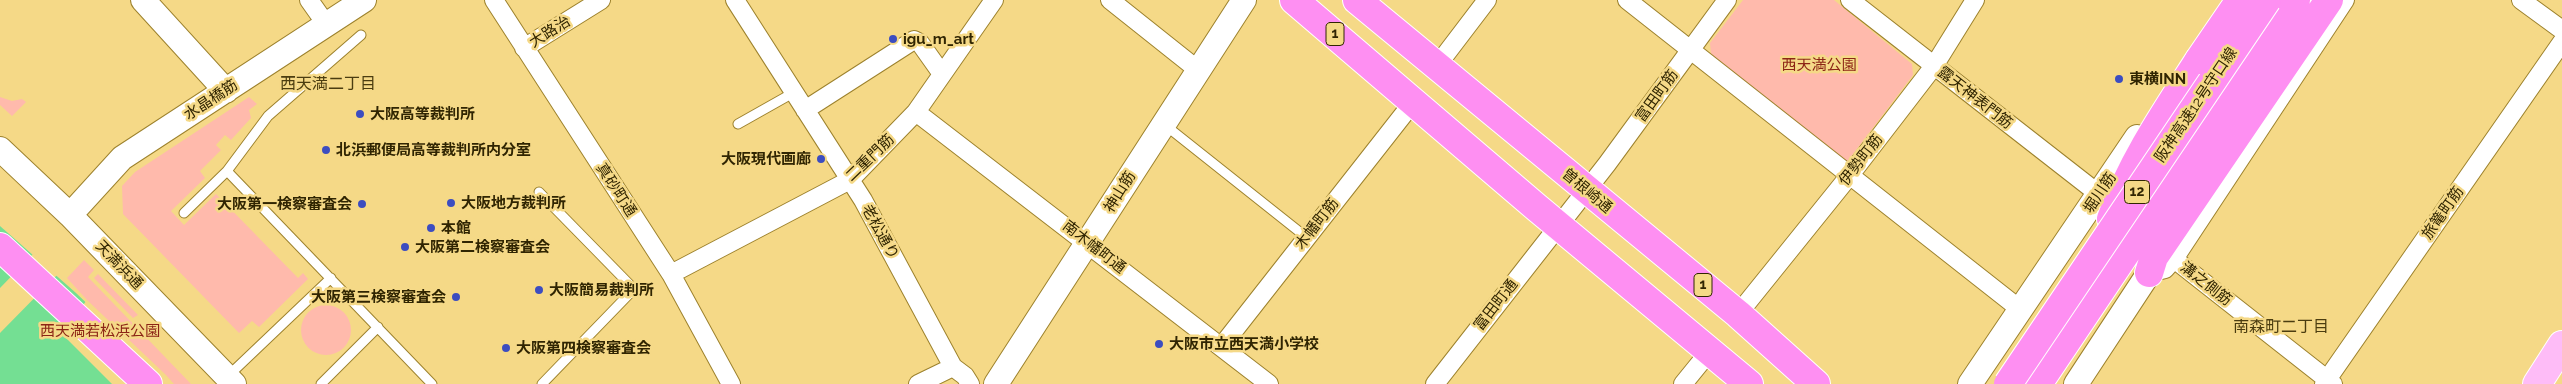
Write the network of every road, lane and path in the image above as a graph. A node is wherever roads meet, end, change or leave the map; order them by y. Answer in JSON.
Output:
{"nodes":[{"id":1,"x":142,"y":0,"type":"edge"},
{"id":2,"x":309,"y":0,"type":"edge"},
{"id":3,"x":364,"y":0,"type":"edge"},
{"id":4,"x":494,"y":0,"type":"edge"},
{"id":5,"x":601,"y":0,"type":"edge"},
{"id":6,"x":734,"y":0,"type":"edge"},
{"id":7,"x":994,"y":0,"type":"edge"},
{"id":8,"x":1110,"y":0,"type":"edge"},
{"id":9,"x":1244,"y":0,"type":"edge"},
{"id":10,"x":1294,"y":0,"type":"edge"},
{"id":11,"x":1357,"y":0,"type":"edge"},
{"id":12,"x":1488,"y":0,"type":"edge"},
{"id":13,"x":1627,"y":0,"type":"edge"},
{"id":14,"x":1727,"y":0,"type":"edge"},
{"id":15,"x":1850,"y":0,"type":"edge"},
{"id":16,"x":1975,"y":0,"type":"edge"},
{"id":17,"x":2226,"y":0,"type":"edge"},
{"id":18,"x":2240,"y":0,"type":"edge"},
{"id":19,"x":2267,"y":0,"type":"edge"},
{"id":20,"x":2278,"y":0,"type":"edge"},
{"id":21,"x":2296,"y":0,"type":"edge"},
{"id":22,"x":2329,"y":0,"type":"edge"},
{"id":23,"x":2345,"y":0,"type":"edge"},
{"id":24,"x":2521,"y":0,"type":"edge"},
{"id":25,"x":326,"y":24,"type":"junction"},
{"id":26,"x":2562,"y":30,"type":"edge"},
{"id":27,"x":361,"y":35,"type":"dead end"},
{"id":28,"x":2562,"y":42,"type":"edge"},
{"id":29,"x":524,"y":48,"type":"junction"},
{"id":30,"x":1690,"y":51,"type":"junction"},
{"id":31,"x":1934,"y":66,"type":"junction"},
{"id":32,"x":1436,"y":67,"type":"junction"},
{"id":33,"x":2232,"y":67,"type":"junction"},
{"id":34,"x":1198,"y":70,"type":"junction"},
{"id":35,"x":942,"y":74,"type":"junction"},
{"id":36,"x":226,"y":91,"type":"junction"},
{"id":37,"x":793,"y":93,"type":"junction"},
{"id":38,"x":1414,"y":101,"type":"junction"},
{"id":39,"x":804,"y":110,"type":"junction"},
{"id":40,"x":916,"y":112,"type":"junction"},
{"id":41,"x":738,"y":124,"type":"dead end"},
{"id":42,"x":1163,"y":124,"type":"junction"},
{"id":43,"x":0,"y":149,"type":"edge"},
{"id":44,"x":227,"y":170,"type":"junction"},
{"id":45,"x":1850,"y":175,"type":"junction"},
{"id":46,"x":850,"y":180,"type":"junction"},
{"id":47,"x":1586,"y":190,"type":"junction"},
{"id":48,"x":539,"y":192,"type":"dead end"},
{"id":49,"x":2100,"y":195,"type":"junction"},
{"id":50,"x":184,"y":213,"type":"dead end"},
{"id":51,"x":70,"y":215,"type":"junction"},
{"id":52,"x":1558,"y":226,"type":"junction"},
{"id":53,"x":1306,"y":237,"type":"junction"},
{"id":54,"x":1089,"y":242,"type":"junction"},
{"id":55,"x":2102,"y":244,"type":"junction"},
{"id":56,"x":0,"y":247,"type":"edge"},
{"id":57,"x":2174,"y":258,"type":"junction"},
{"id":58,"x":2149,"y":273,"type":"junction"},
{"id":59,"x":671,"y":274,"type":"junction"},
{"id":60,"x":331,"y":278,"type":"junction"},
{"id":61,"x":2021,"y":310,"type":"junction"},
{"id":62,"x":1738,"y":314,"type":"junction"},
{"id":63,"x":378,"y":327,"type":"junction"},
{"id":64,"x":2054,"y":334,"type":"dead end"},
{"id":65,"x":2562,"y":345,"type":"edge"},
{"id":66,"x":1221,"y":346,"type":"junction"},
{"id":67,"x":1709,"y":352,"type":"junction"},
{"id":68,"x":953,"y":368,"type":"junction"},
{"id":69,"x":231,"y":380,"type":"edge"},
{"id":70,"x":2328,"y":383,"type":"edge"},
{"id":71,"x":148,"y":384,"type":"edge"},
{"id":72,"x":321,"y":384,"type":"edge"},
{"id":73,"x":432,"y":384,"type":"edge"},
{"id":74,"x":542,"y":384,"type":"edge"},
{"id":75,"x":731,"y":384,"type":"edge"},
{"id":76,"x":918,"y":384,"type":"edge"},
{"id":77,"x":970,"y":384,"type":"edge"},
{"id":78,"x":996,"y":384,"type":"edge"},
{"id":79,"x":1269,"y":384,"type":"edge"},
{"id":80,"x":1435,"y":384,"type":"edge"},
{"id":81,"x":1683,"y":384,"type":"edge"},
{"id":82,"x":1749,"y":384,"type":"edge"},
{"id":83,"x":1816,"y":384,"type":"edge"},
{"id":84,"x":1970,"y":384,"type":"edge"},
{"id":85,"x":2008,"y":384,"type":"edge"},
{"id":86,"x":2038,"y":384,"type":"edge"},
{"id":87,"x":2076,"y":384,"type":"edge"},
{"id":88,"x":2537,"y":384,"type":"edge"}],
"edges":[{"from":1,"to":36,"type":"street"},
{"from":2,"to":25,"type":"street"},
{"from":3,"to":25,"type":"street","name":"水晶橋筋"},
{"from":4,"to":29,"type":"street","name":"真砂町通"},
{"from":5,"to":29,"type":"street","name":"大路治"},
{"from":6,"to":37,"type":"street","name":"老松通り"},
{"from":7,"to":35,"type":"street","name":"二重門筋"},
{"from":8,"to":34,"type":"street"},
{"from":9,"to":34,"type":"street","name":"神山筋"},
{"from":10,"to":38,"type":"highway","number":"1"},
{"from":11,"to":32,"type":"highway","name":"曽根崎通","number":"1"},
{"from":12,"to":32,"type":"street"},
{"from":13,"to":30,"type":"street"},
{"from":14,"to":30,"type":"street","name":"富田町筋"},
{"from":15,"to":31,"type":"street","name":"露天神表門筋"},
{"from":16,"to":31,"type":"street","name":"伊勢町筋"},
{"from":17,"to":49,"type":"street","name":"堀川筋"},
{"from":18,"to":33,"type":"street"},
{"from":18,"to":55,"type":"highway","bridge":true},
{"from":19,"to":55,"type":"highway","name":"阪神高速12号守口線","number":"12","bridge":true},
{"from":20,"to":33,"type":"street"},
{"from":21,"to":86,"type":"highway","name":"阪神高速12号守口線","number":"12"},
{"from":22,"to":58,"type":"highway"},
{"from":23,"to":57,"type":"street"},
{"from":24,"to":26,"type":"street"},
{"from":25,"to":36,"type":"street","name":"水晶橋筋"},
{"from":27,"to":44,"type":"lane"},
{"from":28,"to":70,"type":"street","name":"旅篭町筋"},
{"from":29,"to":59,"type":"street","name":"真砂町通"},
{"from":30,"to":45,"type":"street"},
{"from":30,"to":47,"type":"street","name":"富田町筋"},
{"from":31,"to":45,"type":"street","name":"伊勢町筋"},
{"from":31,"to":49,"type":"street","name":"露天神表門筋"},
{"from":32,"to":47,"type":"highway","name":"曽根崎通","number":"1"},
{"from":33,"to":64,"type":"street"},
{"from":34,"to":42,"type":"street","name":"神山筋"},
{"from":35,"to":39,"type":"street"},
{"from":35,"to":40,"type":"street","name":"二重門筋"},
{"from":36,"to":51,"type":"street","name":"水晶橋筋"},
{"from":37,"to":39,"type":"street","name":"老松通り"},
{"from":37,"to":41,"type":"lane"},
{"from":38,"to":52,"type":"highway","number":"1"},
{"from":38,"to":53,"type":"street","name":"木幡町筋"},
{"from":39,"to":46,"type":"street","name":"老松通り"},
{"from":40,"to":46,"type":"street","name":"二重門筋"},
{"from":40,"to":54,"type":"street","name":"南木幡町通"},
{"from":42,"to":53,"type":"lane"},
{"from":42,"to":54,"type":"street","name":"神山筋"},
{"from":43,"to":51,"type":"street","name":"天満浜通"},
{"from":44,"to":50,"type":"lane"},
{"from":44,"to":60,"type":"lane"},
{"from":45,"to":61,"type":"street"},
{"from":45,"to":62,"type":"street","name":"伊勢町筋"},
{"from":46,"to":59,"type":"street","name":"二重門筋"},
{"from":46,"to":68,"type":"street","name":"老松通り"},
{"from":47,"to":52,"type":"street","name":"富田町筋"},
{"from":47,"to":62,"type":"highway","name":"曽根崎通","number":"1"},
{"from":48,"to":74,"type":"lane"},
{"from":49,"to":61,"type":"street","name":"堀川筋"},
{"from":51,"to":69,"type":"street","name":"天満浜通"},
{"from":52,"to":67,"type":"highway","number":"1"},
{"from":52,"to":80,"type":"street","name":"富田町通"},
{"from":53,"to":66,"type":"street","name":"木幡町筋"},
{"from":54,"to":66,"type":"street","name":"南木幡町通"},
{"from":54,"to":78,"type":"street","name":"神山筋"},
{"from":55,"to":85,"type":"highway","name":"阪神高速12号守口線","number":"12","bridge":true},
{"from":56,"to":71,"type":"highway"},
{"from":57,"to":58,"type":"street"},
{"from":57,"to":70,"type":"street","name":"溝之側筋"},
{"from":58,"to":87,"type":"street"},
{"from":59,"to":75,"type":"street","name":"真砂町通"},
{"from":60,"to":63,"type":"lane"},
{"from":60,"to":69,"type":"lane"},
{"from":61,"to":84,"type":"street","name":"堀川筋"},
{"from":62,"to":83,"type":"highway","name":"曽根崎通","number":"1"},
{"from":63,"to":72,"type":"lane"},
{"from":63,"to":73,"type":"lane"},
{"from":65,"to":88,"type":"main road"},
{"from":66,"to":79,"type":"street","name":"南木幡町通"},
{"from":67,"to":81,"type":"street"},
{"from":67,"to":82,"type":"highway","number":"1"},
{"from":68,"to":76,"type":"street"},
{"from":68,"to":77,"type":"street","name":"老松通り"}]}
